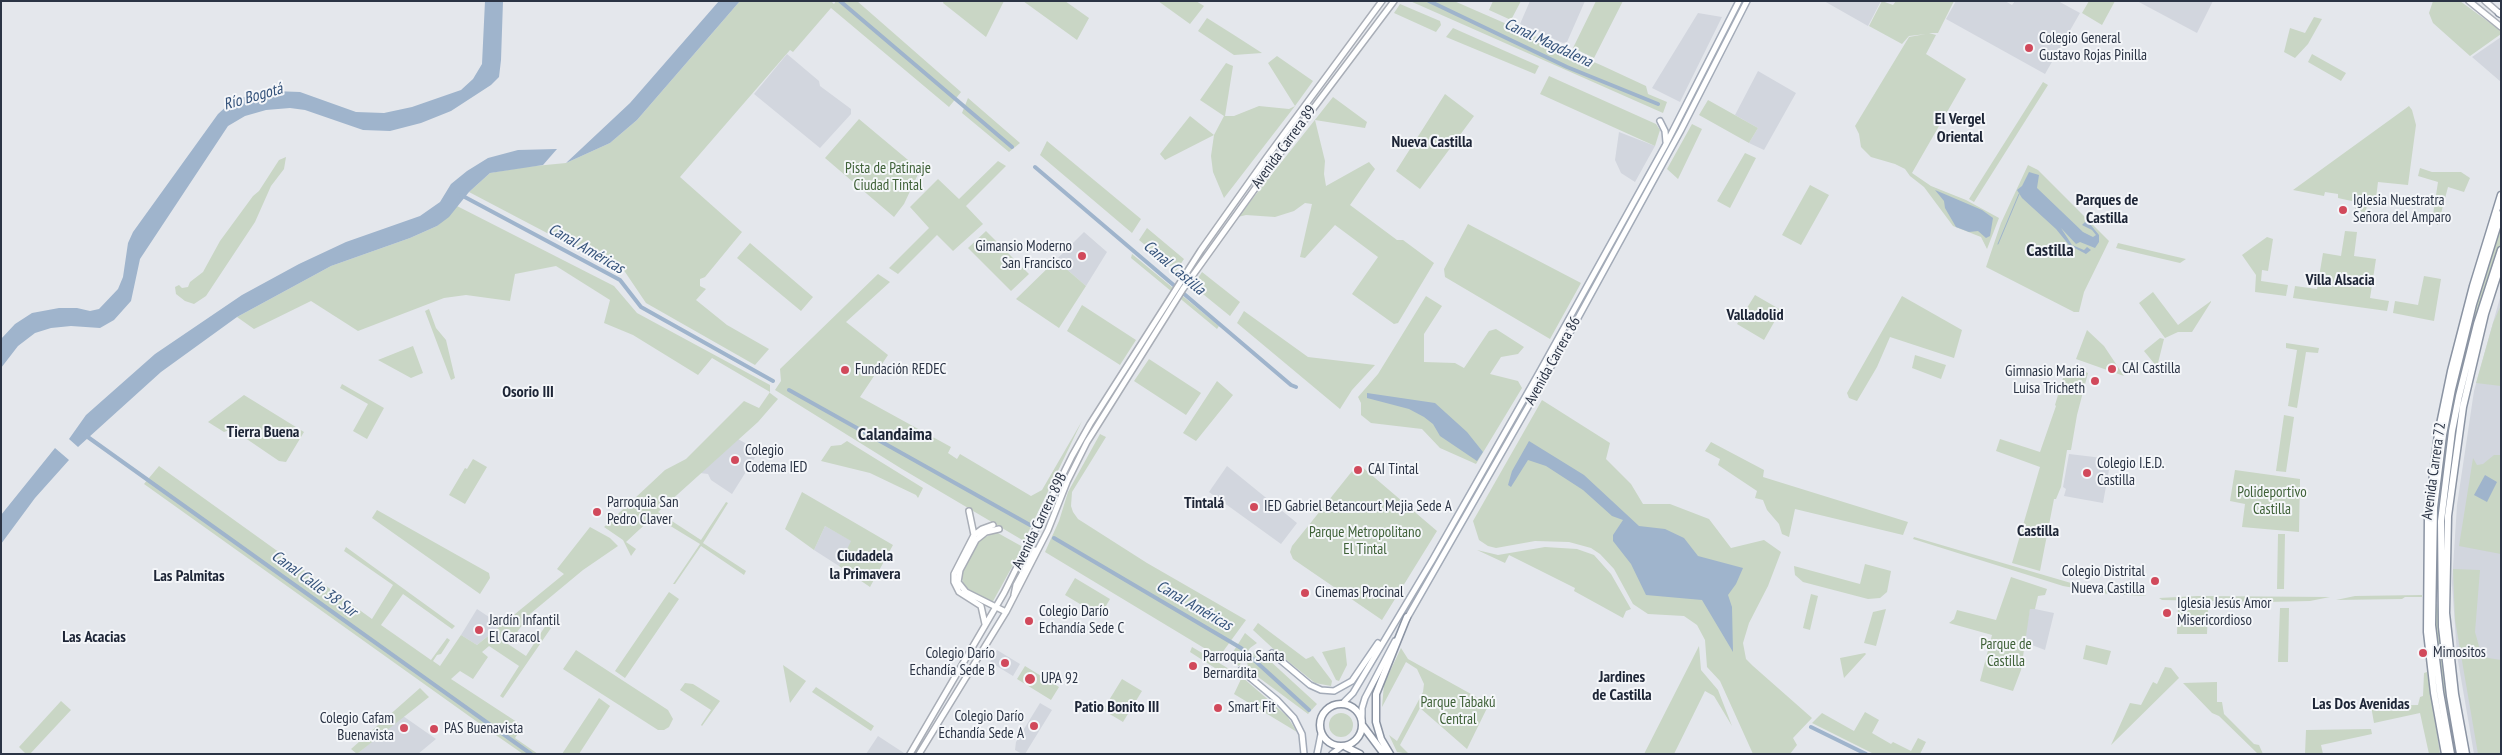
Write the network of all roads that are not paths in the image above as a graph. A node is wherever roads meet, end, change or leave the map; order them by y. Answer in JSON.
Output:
{"nodes":[{"id":1,"x":1382,"y":1,"type":"edge"},
{"id":2,"x":1394,"y":1,"type":"edge"},
{"id":3,"x":1739,"y":1,"type":"edge"},
{"id":4,"x":1747,"y":1,"type":"edge"},
{"id":5,"x":2468,"y":1,"type":"edge"},
{"id":6,"x":2484,"y":1,"type":"edge"},
{"id":7,"x":2500,"y":14,"type":"edge"},
{"id":8,"x":2501,"y":27,"type":"edge"},
{"id":9,"x":1660,"y":121,"type":"dead end"},
{"id":10,"x":1666,"y":144,"type":"junction"},
{"id":11,"x":2501,"y":195,"type":"edge"},
{"id":12,"x":2501,"y":214,"type":"edge"},
{"id":13,"x":2501,"y":250,"type":"edge"},
{"id":14,"x":2501,"y":264,"type":"edge"},
{"id":15,"x":2488,"y":286,"type":"junction"},
{"id":16,"x":1174,"y":292,"type":"joint"},
{"id":17,"x":1179,"y":296,"type":"joint"},
{"id":18,"x":2490,"y":297,"type":"junction"},
{"id":19,"x":2465,"y":336,"type":"junction"},
{"id":20,"x":2458,"y":344,"type":"junction"},
{"id":21,"x":969,"y":511,"type":"dead end"},
{"id":22,"x":993,"y":526,"type":"dead end"},
{"id":23,"x":999,"y":529,"type":"dead end"},
{"id":24,"x":974,"y":536,"type":"junction"},
{"id":25,"x":1035,"y":550,"type":"dead end"},
{"id":26,"x":1014,"y":598,"type":"junction"},
{"id":27,"x":996,"y":607,"type":"junction"},
{"id":28,"x":1006,"y":612,"type":"junction"},
{"id":29,"x":1407,"y":617,"type":"junction"},
{"id":30,"x":985,"y":625,"type":"junction"},
{"id":31,"x":1390,"y":629,"type":"junction"},
{"id":32,"x":1272,"y":653,"type":"dead end"},
{"id":33,"x":1241,"y":670,"type":"dead end"},
{"id":34,"x":1342,"y":704,"type":"junction"},
{"id":35,"x":1362,"y":723,"type":"junction"},
{"id":36,"x":1321,"y":734,"type":"junction"},
{"id":37,"x":1343,"y":746,"type":"junction"},
{"id":38,"x":910,"y":754,"type":"edge"},
{"id":39,"x":919,"y":754,"type":"edge"},
{"id":40,"x":1304,"y":754,"type":"edge"},
{"id":41,"x":1316,"y":754,"type":"edge"},
{"id":42,"x":1332,"y":754,"type":"edge"},
{"id":43,"x":1360,"y":754,"type":"edge"},
{"id":44,"x":1384,"y":754,"type":"edge"},
{"id":45,"x":1390,"y":754,"type":"edge"},
{"id":46,"x":2446,"y":754,"type":"edge"},
{"id":47,"x":2451,"y":754,"type":"edge"},
{"id":48,"x":2460,"y":754,"type":"edge"},
{"id":49,"x":2466,"y":754,"type":"edge"}],
"edges":[{"from":1,"to":16,"type":"main road","name":"Avenida Carrera 89"},
{"from":2,"to":17,"type":"main road","name":"Avenida Carrera 89"},
{"from":3,"to":10,"type":"main road","name":"Avenida Carrera 86"},
{"from":4,"to":29,"type":"main road","name":"Avenida Carrera 86"},
{"from":5,"to":8,"type":"main road"},
{"from":6,"to":7,"type":"main road"},
{"from":9,"to":10,"type":"main road"},
{"from":10,"to":31,"type":"main road","name":"Avenida Carrera 86"},
{"from":11,"to":20,"type":"highway","name":"Avenida Carrera 72"},
{"from":12,"to":19,"type":"highway","name":"Avenida Carrera 72"},
{"from":13,"to":15,"type":"highway","name":"Avenida Carrera 72"},
{"from":14,"to":18,"type":"highway","name":"Avenida Carrera 72"},
{"from":15,"to":18,"type":"highway"},
{"from":15,"to":48,"type":"highway","name":"Avenida Carrera 72"},
{"from":16,"to":27,"type":"main road","name":"Avenida Carrera 89B"},
{"from":17,"to":26,"type":"main road","name":"Avenida Carrera 89B"},
{"from":18,"to":49,"type":"highway","name":"Avenida Carrera 72"},
{"from":19,"to":20,"type":"highway"},
{"from":19,"to":47,"type":"highway","name":"Avenida Carrera 72"},
{"from":20,"to":46,"type":"highway","name":"Avenida Carrera 72"},
{"from":21,"to":24,"type":"main road"},
{"from":22,"to":24,"type":"main road"},
{"from":23,"to":27,"type":"main road"},
{"from":24,"to":30,"type":"main road"},
{"from":25,"to":26,"type":"main road"},
{"from":26,"to":28,"type":"main road","name":"Avenida Carrera 89B"},
{"from":27,"to":28,"type":"main road"},
{"from":27,"to":30,"type":"main road","name":"Avenida Carrera 89B"},
{"from":28,"to":39,"type":"main road","name":"Avenida Carrera 89B"},
{"from":29,"to":35,"type":"main road","name":"Avenida Carrera 86"},
{"from":29,"to":45,"type":"highway"},
{"from":30,"to":38,"type":"main road","name":"Avenida Carrera 89B"},
{"from":31,"to":32,"type":"main road"},
{"from":31,"to":34,"type":"main road","name":"Avenida Carrera 86"},
{"from":33,"to":40,"type":"main road"},
{"from":34,"to":35,"type":"highway"},
{"from":34,"to":36,"type":"highway"},
{"from":35,"to":37,"type":"highway"},
{"from":35,"to":44,"type":"highway"},
{"from":36,"to":37,"type":"highway"},
{"from":36,"to":41,"type":"main road"},
{"from":37,"to":42,"type":"main road"},
{"from":37,"to":43,"type":"highway"}]}
